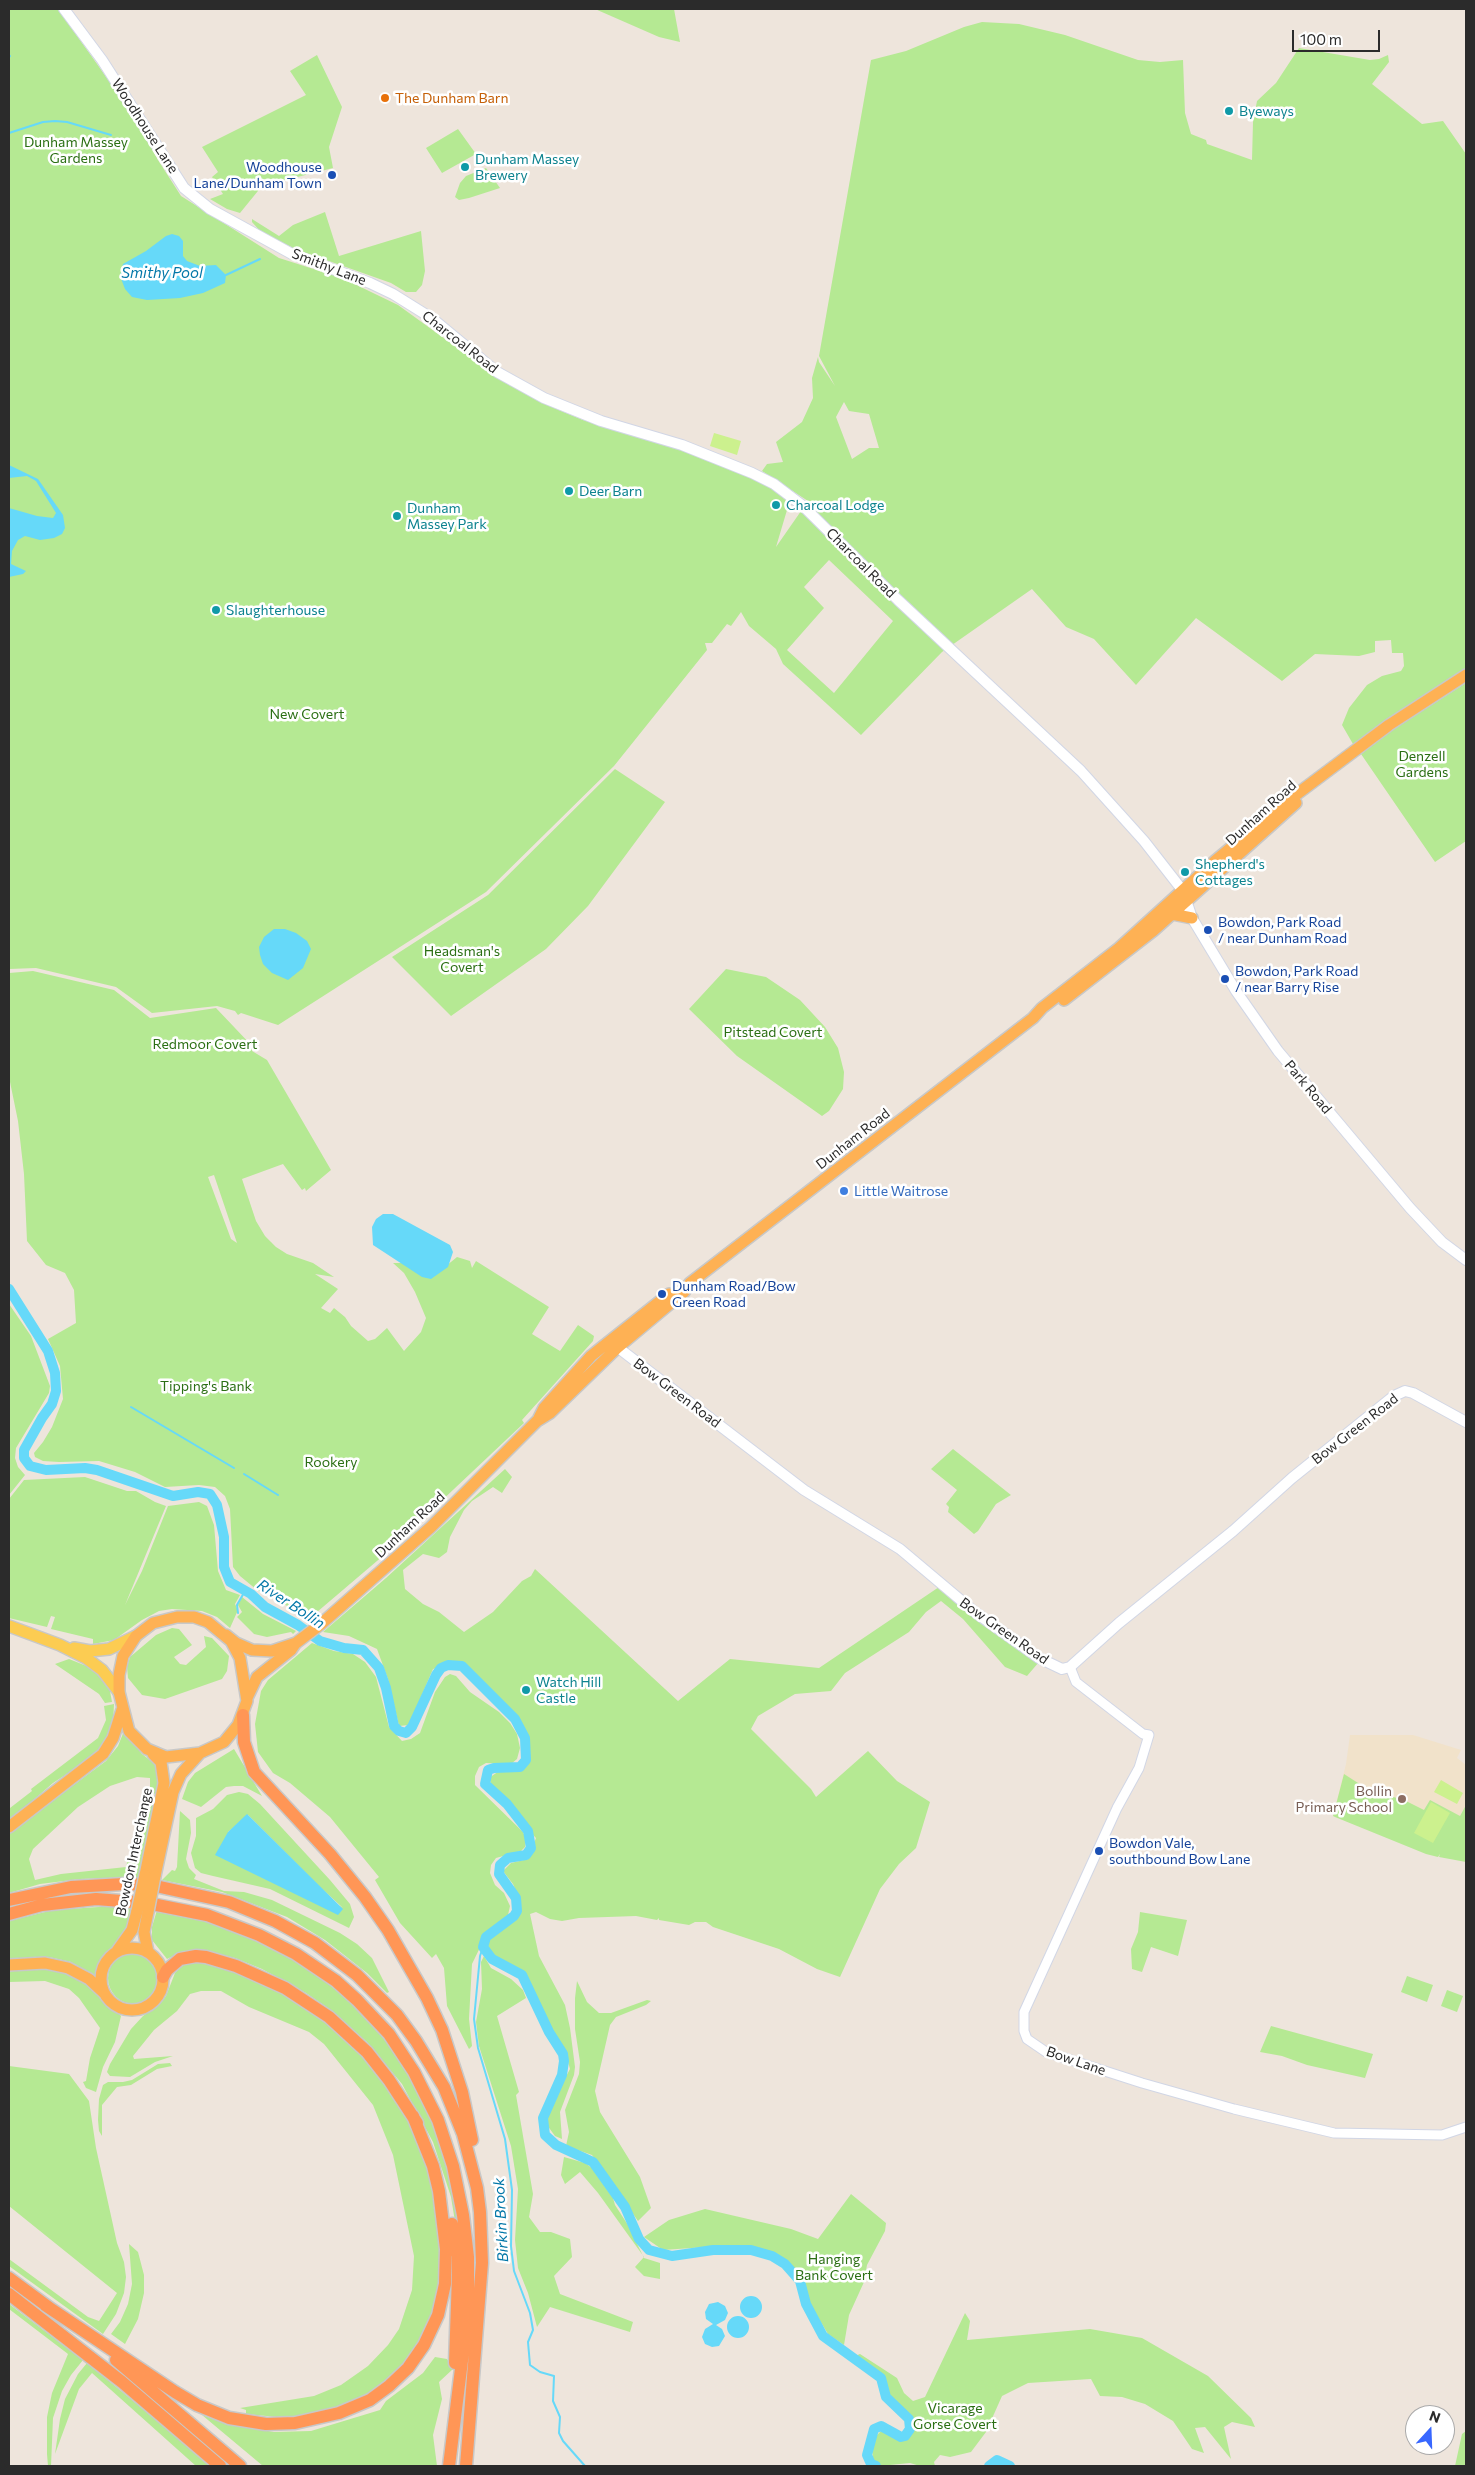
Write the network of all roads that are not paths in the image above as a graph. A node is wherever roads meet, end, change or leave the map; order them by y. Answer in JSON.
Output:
{"nodes":[{"id":1,"x":64,"y":9,"type":"edge"},
{"id":2,"x":241,"y":227,"type":"joint"},
{"id":3,"x":416,"y":308,"type":"joint"},
{"id":4,"x":1466,"y":675,"type":"edge"},
{"id":5,"x":1321,"y":778,"type":"junction"},
{"id":6,"x":1208,"y":880,"type":"junction"},
{"id":7,"x":1183,"y":891,"type":"junction"},
{"id":8,"x":1185,"y":903,"type":"junction"},
{"id":9,"x":1172,"y":914,"type":"junction"},
{"id":10,"x":1156,"y":915,"type":"junction"},
{"id":11,"x":1192,"y":918,"type":"junction"},
{"id":12,"x":1033,"y":1018,"type":"junction"},
{"id":13,"x":1466,"y":1260,"type":"edge"},
{"id":14,"x":613,"y":1344,"type":"junction"},
{"id":15,"x":1466,"y":1422,"type":"edge"},
{"id":16,"x":9,"y":1626,"type":"edge"},
{"id":17,"x":136,"y":1636,"type":"junction"},
{"id":18,"x":226,"y":1636,"type":"junction"},
{"id":19,"x":297,"y":1642,"type":"junction"},
{"id":20,"x":60,"y":1645,"type":"junction"},
{"id":21,"x":1070,"y":1667,"type":"junction"},
{"id":22,"x":119,"y":1692,"type":"junction"},
{"id":23,"x":246,"y":1701,"type":"junction"},
{"id":24,"x":122,"y":1708,"type":"junction"},
{"id":25,"x":243,"y":1714,"type":"junction"},
{"id":26,"x":152,"y":1753,"type":"junction"},
{"id":27,"x":200,"y":1753,"type":"junction"},
{"id":28,"x":9,"y":1827,"type":"edge"},
{"id":29,"x":150,"y":1876,"type":"junction"},
{"id":30,"x":9,"y":1900,"type":"edge"},
{"id":31,"x":143,"y":1912,"type":"junction"},
{"id":32,"x":9,"y":1914,"type":"edge"},
{"id":33,"x":148,"y":1952,"type":"junction"},
{"id":34,"x":113,"y":1954,"type":"junction"},
{"id":35,"x":9,"y":1965,"type":"edge"},
{"id":36,"x":163,"y":1977,"type":"junction"},
{"id":37,"x":105,"y":1995,"type":"junction"},
{"id":38,"x":413,"y":2116,"type":"junction"},
{"id":39,"x":1466,"y":2127,"type":"edge"},
{"id":40,"x":477,"y":2188,"type":"junction"},
{"id":41,"x":9,"y":2278,"type":"edge"},
{"id":42,"x":9,"y":2294,"type":"edge"},
{"id":43,"x":45,"y":2305,"type":"junction"},
{"id":44,"x":451,"y":2453,"type":"junction"},
{"id":45,"x":220,"y":2466,"type":"edge"},
{"id":46,"x":240,"y":2466,"type":"edge"},
{"id":47,"x":449,"y":2466,"type":"edge"},
{"id":48,"x":466,"y":2466,"type":"edge"}],
"edges":[{"from":1,"to":2,"type":"main road","name":"Woodhouse Lane"},
{"from":2,"to":3,"type":"main road","name":"Smithy Lane"},
{"from":3,"to":7,"type":"main road","name":"Charcoal Road"},
{"from":4,"to":5,"type":"highway","name":"Dunham Road"},
{"from":5,"to":6,"type":"highway","name":"Dunham Road"},
{"from":5,"to":7,"type":"highway","name":"Dunham Road"},
{"from":6,"to":7,"type":"highway"},
{"from":6,"to":8,"type":"highway","name":"Dunham Road"},
{"from":7,"to":8,"type":"main road","name":"Park Road"},
{"from":7,"to":10,"type":"highway","name":"Dunham Road"},
{"from":8,"to":9,"type":"highway","name":"Dunham Road"},
{"from":8,"to":10,"type":"highway"},
{"from":8,"to":11,"type":"main road","name":"Park Road"},
{"from":9,"to":11,"type":"highway"},
{"from":9,"to":12,"type":"highway","name":"Dunham Road"},
{"from":10,"to":12,"type":"highway","name":"Dunham Road"},
{"from":11,"to":13,"type":"main road","name":"Park Road"},
{"from":12,"to":14,"type":"highway","name":"Dunham Road"},
{"from":14,"to":19,"type":"highway","name":"Dunham Road"},
{"from":14,"to":21,"type":"main road","name":"Bow Green Road"},
{"from":15,"to":21,"type":"main road","name":"Bow Green Road"},
{"from":16,"to":20,"type":"main road"},
{"from":17,"to":18,"type":"highway"},
{"from":17,"to":20,"type":"main road"},
{"from":17,"to":22,"type":"highway"},
{"from":18,"to":19,"type":"highway","name":"Dunham Road"},
{"from":18,"to":23,"type":"highway"},
{"from":19,"to":23,"type":"highway","name":"Dunham Road"},
{"from":20,"to":22,"type":"main road"},
{"from":21,"to":39,"type":"street","name":"Bow Lane"},
{"from":22,"to":24,"type":"highway"},
{"from":23,"to":25,"type":"highway"},
{"from":24,"to":26,"type":"highway"},
{"from":24,"to":28,"type":"highway"},
{"from":25,"to":27,"type":"highway"},
{"from":25,"to":40,"type":"highway"},
{"from":26,"to":27,"type":"highway"},
{"from":26,"to":29,"type":"highway","name":"Bowdon Interchange"},
{"from":27,"to":29,"type":"highway","name":"Bowdon Interchange"},
{"from":29,"to":31,"type":"highway","name":"Bowdon Interchange","bridge":true},
{"from":30,"to":40,"type":"highway"},
{"from":31,"to":33,"type":"highway","name":"Bowdon Interchange"},
{"from":31,"to":34,"type":"highway","name":"Bowdon Interchange"},
{"from":32,"to":44,"type":"highway"},
{"from":33,"to":34,"type":"highway"},
{"from":33,"to":36,"type":"highway"},
{"from":34,"to":37,"type":"highway"},
{"from":35,"to":37,"type":"highway"},
{"from":36,"to":37,"type":"highway"},
{"from":36,"to":38,"type":"highway"},
{"from":38,"to":43,"type":"highway"},
{"from":38,"to":44,"type":"highway"},
{"from":40,"to":48,"type":"highway"},
{"from":41,"to":43,"type":"highway"},
{"from":42,"to":45,"type":"highway"},
{"from":43,"to":46,"type":"highway"},
{"from":44,"to":47,"type":"highway"}]}
